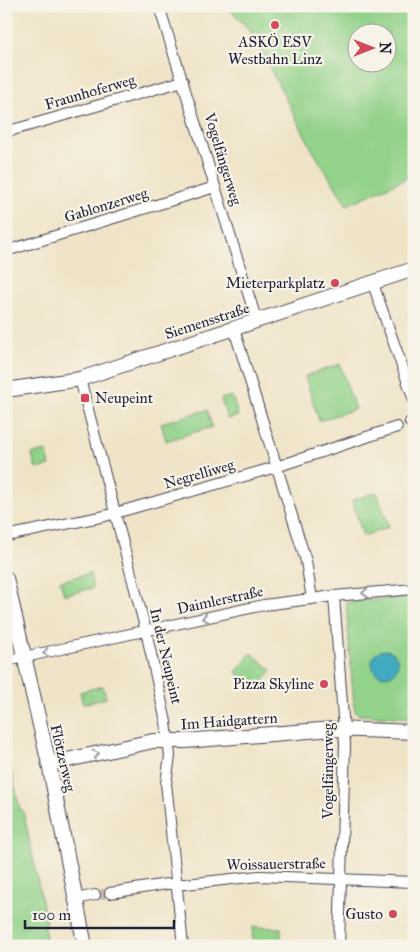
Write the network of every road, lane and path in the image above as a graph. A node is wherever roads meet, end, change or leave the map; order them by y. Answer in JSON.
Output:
{"nodes":[{"id":1,"x":159,"y":6,"type":"edge"},
{"id":2,"x":183,"y":81,"type":"junction"},
{"id":3,"x":6,"y":132,"type":"edge"},
{"id":4,"x":215,"y":187,"type":"junction"},
{"id":5,"x":6,"y":251,"type":"edge"},
{"id":6,"x":414,"y":269,"type":"edge"},
{"id":7,"x":373,"y":284,"type":"junction"},
{"id":8,"x":257,"y":322,"type":"junction"},
{"id":9,"x":234,"y":329,"type":"junction"},
{"id":10,"x":80,"y":379,"type":"junction"},
{"id":11,"x":6,"y":390,"type":"edge"},
{"id":12,"x":414,"y":400,"type":"edge"},
{"id":13,"x":397,"y":427,"type":"dead end"},
{"id":14,"x":276,"y":467,"type":"junction"},
{"id":15,"x":115,"y":513,"type":"junction"},
{"id":16,"x":6,"y":536,"type":"edge"},
{"id":17,"x":6,"y":578,"type":"edge"},
{"id":18,"x":414,"y":589,"type":"edge"},
{"id":19,"x":334,"y":596,"type":"junction"},
{"id":20,"x":312,"y":599,"type":"junction"},
{"id":21,"x":146,"y":631,"type":"junction"},
{"id":22,"x":24,"y":658,"type":"junction"},
{"id":23,"x":6,"y":661,"type":"edge"},
{"id":24,"x":344,"y":730,"type":"junction"},
{"id":25,"x":414,"y":732,"type":"edge"},
{"id":26,"x":169,"y":741,"type":"junction"},
{"id":27,"x":49,"y":764,"type":"junction"},
{"id":28,"x":341,"y":878,"type":"junction"},
{"id":29,"x":414,"y":882,"type":"edge"},
{"id":30,"x":177,"y":884,"type":"junction"},
{"id":31,"x":110,"y":893,"type":"tunnel mouth"},
{"id":32,"x":95,"y":895,"type":"tunnel mouth"},
{"id":33,"x":76,"y":898,"type":"junction"},
{"id":34,"x":85,"y":946,"type":"edge"},
{"id":35,"x":183,"y":946,"type":"edge"},
{"id":36,"x":339,"y":946,"type":"edge"}],
"edges":[{"from":1,"to":2,"type":"street","name":"Vogelfängerweg"},
{"from":2,"to":3,"type":"street","name":"Fraunhoferweg"},
{"from":2,"to":4,"type":"street","name":"Vogelfängerweg"},
{"from":4,"to":5,"type":"street","name":"Gablonzerweg"},
{"from":4,"to":8,"type":"street","name":"Vogelfängerweg"},
{"from":6,"to":7,"type":"street","name":"Siemensstraße"},
{"from":7,"to":8,"type":"street","name":"Siemensstraße"},
{"from":7,"to":12,"type":"street"},
{"from":8,"to":9,"type":"street","name":"Siemensstraße"},
{"from":9,"to":10,"type":"street","name":"Siemensstraße"},
{"from":9,"to":14,"type":"street"},
{"from":10,"to":11,"type":"street","name":"Siemensstraße"},
{"from":10,"to":15,"type":"street","name":"In der Neupeint"},
{"from":13,"to":14,"type":"street","name":"Negrelliweg"},
{"from":14,"to":15,"type":"street","name":"Negrelliweg"},
{"from":14,"to":20,"type":"street"},
{"from":15,"to":16,"type":"street","name":"Negrelliweg"},
{"from":15,"to":21,"type":"street","name":"In der Neupeint"},
{"from":17,"to":22,"type":"street","name":"Flötzerweg"},
{"from":18,"to":19,"type":"street","name":"Daimlerstraße","one_way":true},
{"from":19,"to":20,"type":"street","name":"Daimlerstraße"},
{"from":19,"to":24,"type":"street","name":"Vogelfängerweg"},
{"from":20,"to":21,"type":"street","name":"Daimlerstraße","one_way":true},
{"from":21,"to":22,"type":"street","name":"Daimlerstraße","one_way":true},
{"from":21,"to":26,"type":"street","name":"In der Neupeint"},
{"from":22,"to":23,"type":"street","name":"Daimlerstraße"},
{"from":22,"to":27,"type":"street","name":"Flötzerweg"},
{"from":24,"to":25,"type":"street","name":"Im Haidgattern"},
{"from":24,"to":26,"type":"street","name":"Im Haidgattern"},
{"from":24,"to":28,"type":"street","name":"Vogelfängerweg"},
{"from":27,"to":26,"type":"street","name":"Im Haidgattern","one_way":true},
{"from":26,"to":30,"type":"street","name":"In der Neupeint"},
{"from":27,"to":33,"type":"street","name":"Flötzerweg"},
{"from":28,"to":29,"type":"street","name":"Woissauerstraße"},
{"from":28,"to":30,"type":"street","name":"Woissauerstraße"},
{"from":28,"to":36,"type":"street","name":"Vogelfängerweg"},
{"from":30,"to":31,"type":"street","name":"Woissauerstraße"},
{"from":30,"to":35,"type":"street","name":"In der Neupeint"},
{"from":32,"to":33,"type":"street"},
{"from":33,"to":34,"type":"street","name":"Flötzerweg"}]}
